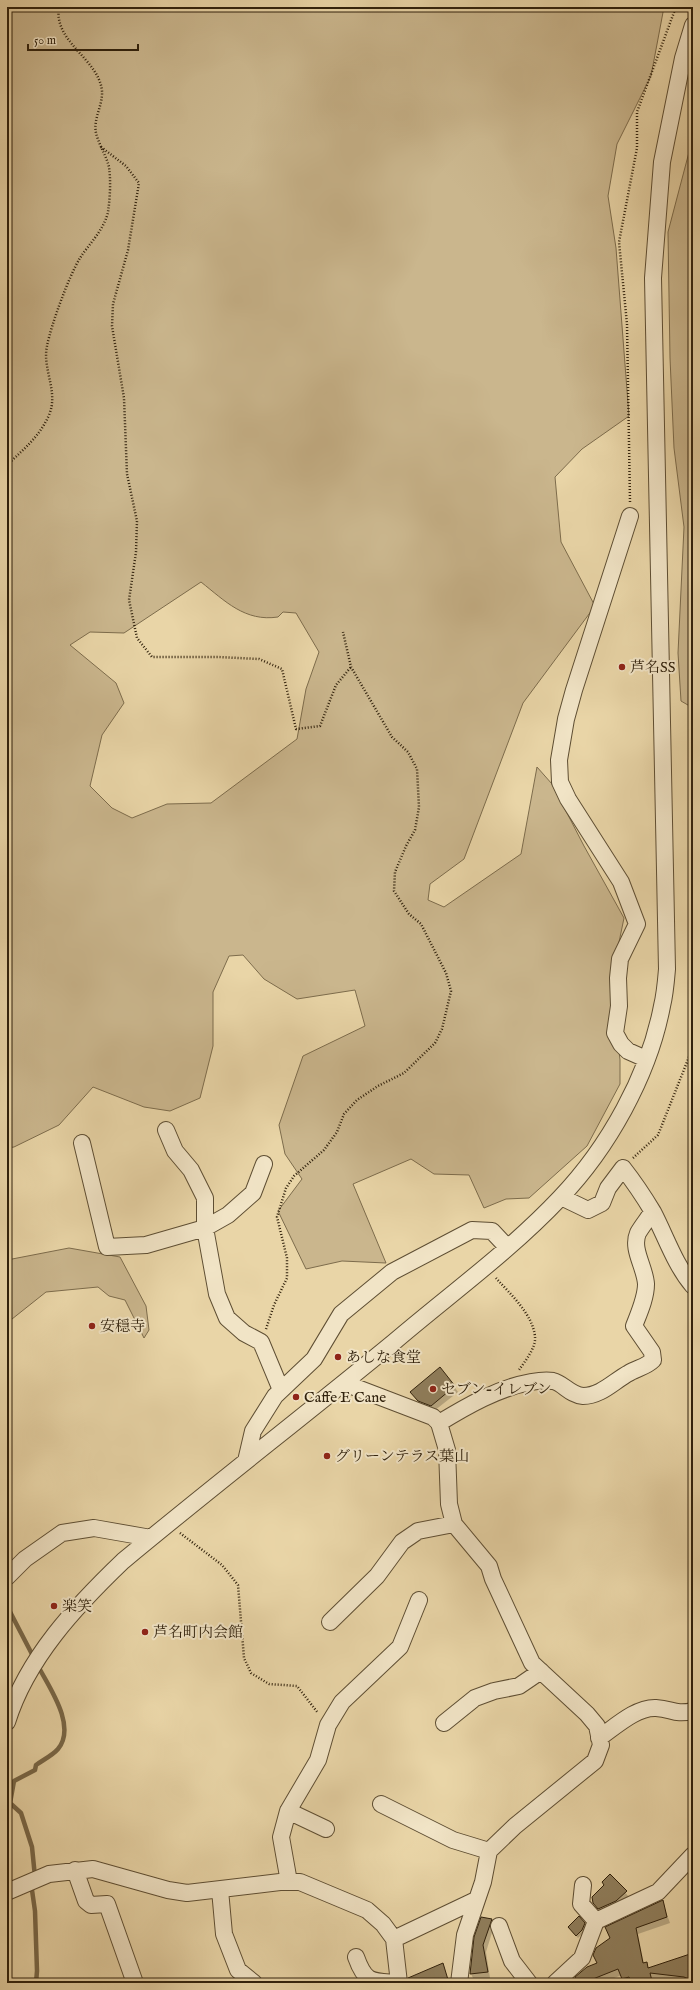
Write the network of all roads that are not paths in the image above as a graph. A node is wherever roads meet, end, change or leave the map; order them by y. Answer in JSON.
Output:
{"nodes":[{"id":1,"x":693,"y":25,"type":"edge"},
{"id":2,"x":630,"y":516,"type":"road end"},
{"id":3,"x":646,"y":1059,"type":"junction"},
{"id":4,"x":166,"y":1130,"type":"dead end"},
{"id":5,"x":82,"y":1143,"type":"dead end"},
{"id":6,"x":264,"y":1164,"type":"dead end"},
{"id":7,"x":561,"y":1197,"type":"junction"},
{"id":8,"x":652,"y":1212,"type":"junction"},
{"id":9,"x":205,"y":1228,"type":"junction"},
{"id":10,"x":507,"y":1247,"type":"junction"},
{"id":11,"x":693,"y":1286,"type":"edge"},
{"id":12,"x":344,"y":1383,"type":"junction"},
{"id":13,"x":281,"y":1390,"type":"junction"},
{"id":14,"x":439,"y":1424,"type":"junction"},
{"id":15,"x":246,"y":1461,"type":"junction"},
{"id":16,"x":454,"y":1524,"type":"junction"},
{"id":17,"x":151,"y":1538,"type":"junction"},
{"id":18,"x":7,"y":1577,"type":"edge"},
{"id":19,"x":419,"y":1600,"type":"dead end"},
{"id":20,"x":330,"y":1622,"type":"dead end"},
{"id":21,"x":541,"y":1671,"type":"junction"},
{"id":22,"x":693,"y":1711,"type":"edge"},
{"id":23,"x":7,"y":1722,"type":"edge"},
{"id":24,"x":444,"y":1723,"type":"dead end"},
{"id":25,"x":599,"y":1738,"type":"junction"},
{"id":26,"x":381,"y":1804,"type":"dead end"},
{"id":27,"x":288,"y":1811,"type":"junction"},
{"id":28,"x":326,"y":1829,"type":"dead end"},
{"id":29,"x":489,"y":1851,"type":"junction"},
{"id":30,"x":693,"y":1855,"type":"edge"},
{"id":31,"x":75,"y":1870,"type":"junction"},
{"id":32,"x":289,"y":1882,"type":"junction"},
{"id":33,"x":583,"y":1885,"type":"dead end"},
{"id":34,"x":220,"y":1890,"type":"junction"},
{"id":35,"x":7,"y":1892,"type":"edge"},
{"id":36,"x":476,"y":1900,"type":"junction"},
{"id":37,"x":596,"y":1921,"type":"junction"},
{"id":38,"x":499,"y":1926,"type":"dead end"},
{"id":39,"x":394,"y":1939,"type":"junction"},
{"id":40,"x":356,"y":1957,"type":"dead end"},
{"id":41,"x":460,"y":1982,"type":"edge"},
{"id":42,"x":135,"y":1983,"type":"edge"},
{"id":43,"x":254,"y":1983,"type":"edge"},
{"id":44,"x":399,"y":1983,"type":"edge"},
{"id":45,"x":529,"y":1983,"type":"edge"},
{"id":46,"x":555,"y":1983,"type":"edge"}],
"edges":[{"from":1,"to":3,"type":"street"},
{"from":2,"to":3,"type":"street"},
{"from":3,"to":7,"type":"street"},
{"from":4,"to":9,"type":"street"},
{"from":5,"to":9,"type":"street"},
{"from":6,"to":9,"type":"street"},
{"from":7,"to":8,"type":"street"},
{"from":7,"to":10,"type":"street"},
{"from":8,"to":11,"type":"street"},
{"from":8,"to":14,"type":"street"},
{"from":9,"to":13,"type":"street"},
{"from":10,"to":12,"type":"street"},
{"from":10,"to":13,"type":"street"},
{"from":12,"to":14,"type":"street"},
{"from":12,"to":15,"type":"street"},
{"from":13,"to":15,"type":"street"},
{"from":14,"to":16,"type":"street"},
{"from":15,"to":17,"type":"street"},
{"from":16,"to":20,"type":"street"},
{"from":16,"to":21,"type":"street"},
{"from":17,"to":18,"type":"street"},
{"from":17,"to":23,"type":"street"},
{"from":19,"to":27,"type":"street"},
{"from":21,"to":24,"type":"street"},
{"from":21,"to":25,"type":"street"},
{"from":22,"to":25,"type":"street"},
{"from":25,"to":29,"type":"street"},
{"from":26,"to":29,"type":"street"},
{"from":27,"to":28,"type":"street"},
{"from":27,"to":32,"type":"street"},
{"from":29,"to":36,"type":"street"},
{"from":30,"to":37,"type":"street"},
{"from":31,"to":34,"type":"street"},
{"from":31,"to":35,"type":"street"},
{"from":31,"to":42,"type":"street"},
{"from":32,"to":34,"type":"street"},
{"from":32,"to":39,"type":"street"},
{"from":33,"to":37,"type":"street"},
{"from":34,"to":43,"type":"street"},
{"from":36,"to":39,"type":"street"},
{"from":36,"to":41,"type":"street"},
{"from":37,"to":46,"type":"street"},
{"from":38,"to":45,"type":"street"},
{"from":39,"to":44,"type":"street"},
{"from":40,"to":44,"type":"street"}]}
